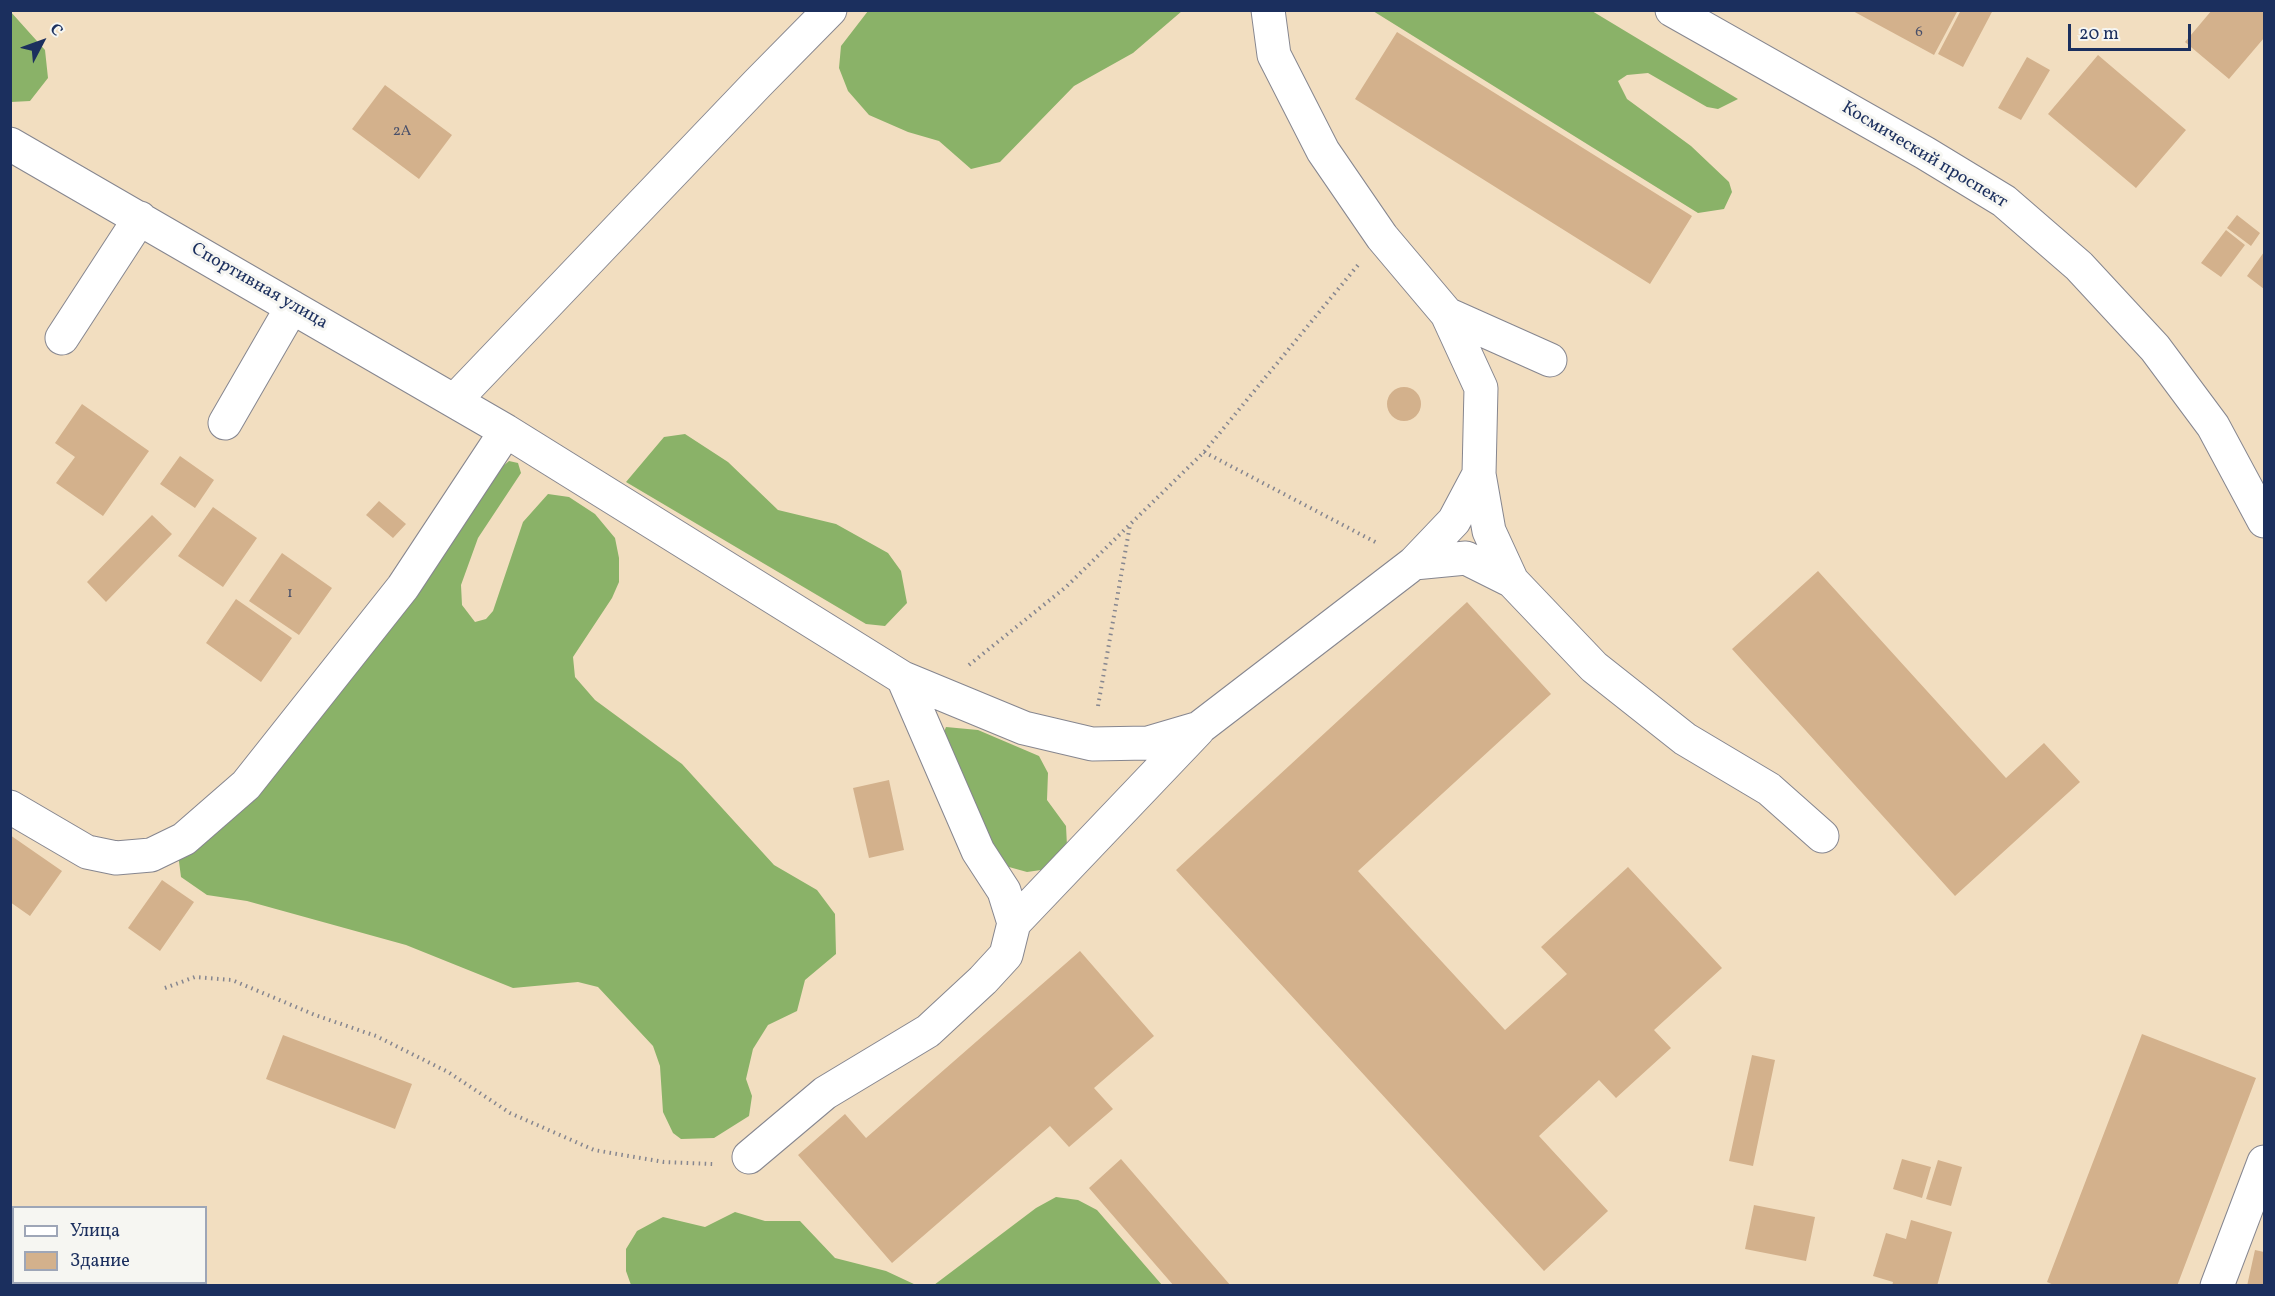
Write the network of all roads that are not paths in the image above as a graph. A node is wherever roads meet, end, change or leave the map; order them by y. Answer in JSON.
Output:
{"nodes":[{"id":1,"x":830,"y":10,"type":"edge"},
{"id":2,"x":1268,"y":10,"type":"edge"},
{"id":3,"x":1672,"y":10,"type":"edge"},
{"id":4,"x":10,"y":144,"type":"edge"},
{"id":5,"x":140,"y":218,"type":"junction"},
{"id":6,"x":292,"y":307,"type":"junction"},
{"id":7,"x":1447,"y":314,"type":"junction"},
{"id":8,"x":62,"y":338,"type":"dead end"},
{"id":9,"x":1550,"y":360,"type":"dead end"},
{"id":10,"x":455,"y":400,"type":"junction"},
{"id":11,"x":225,"y":423,"type":"dead end"},
{"id":12,"x":506,"y":431,"type":"junction"},
{"id":13,"x":1479,"y":474,"type":"junction"},
{"id":14,"x":2265,"y":520,"type":"edge"},
{"id":15,"x":1414,"y":563,"type":"junction"},
{"id":16,"x":1512,"y":581,"type":"junction"},
{"id":17,"x":903,"y":678,"type":"junction"},
{"id":18,"x":1199,"y":728,"type":"junction"},
{"id":19,"x":10,"y":807,"type":"edge"},
{"id":20,"x":1822,"y":836,"type":"dead end"},
{"id":21,"x":1014,"y":923,"type":"junction"},
{"id":22,"x":749,"y":1157,"type":"road end"},
{"id":23,"x":2265,"y":1162,"type":"edge"},
{"id":24,"x":2217,"y":1286,"type":"edge"}],
"edges":[{"from":1,"to":10,"type":"street"},
{"from":2,"to":7,"type":"street"},
{"from":3,"to":14,"type":"street","name":"Космический проспект"},
{"from":4,"to":5,"type":"street","name":"Спортивная улица"},
{"from":5,"to":6,"type":"street","name":"Спортивная улица"},
{"from":5,"to":8,"type":"street"},
{"from":6,"to":10,"type":"street","name":"Спортивная улица"},
{"from":6,"to":11,"type":"street"},
{"from":7,"to":9,"type":"street"},
{"from":7,"to":13,"type":"street"},
{"from":10,"to":12,"type":"street","name":"Спортивная улица"},
{"from":12,"to":17,"type":"street","name":"Спортивная улица"},
{"from":12,"to":19,"type":"street"},
{"from":13,"to":15,"type":"street"},
{"from":13,"to":16,"type":"street"},
{"from":15,"to":16,"type":"street"},
{"from":15,"to":18,"type":"street"},
{"from":16,"to":20,"type":"street"},
{"from":17,"to":18,"type":"street","name":"Спортивная улица"},
{"from":17,"to":21,"type":"street"},
{"from":18,"to":21,"type":"street"},
{"from":21,"to":22,"type":"street"},
{"from":23,"to":24,"type":"street"}]}
